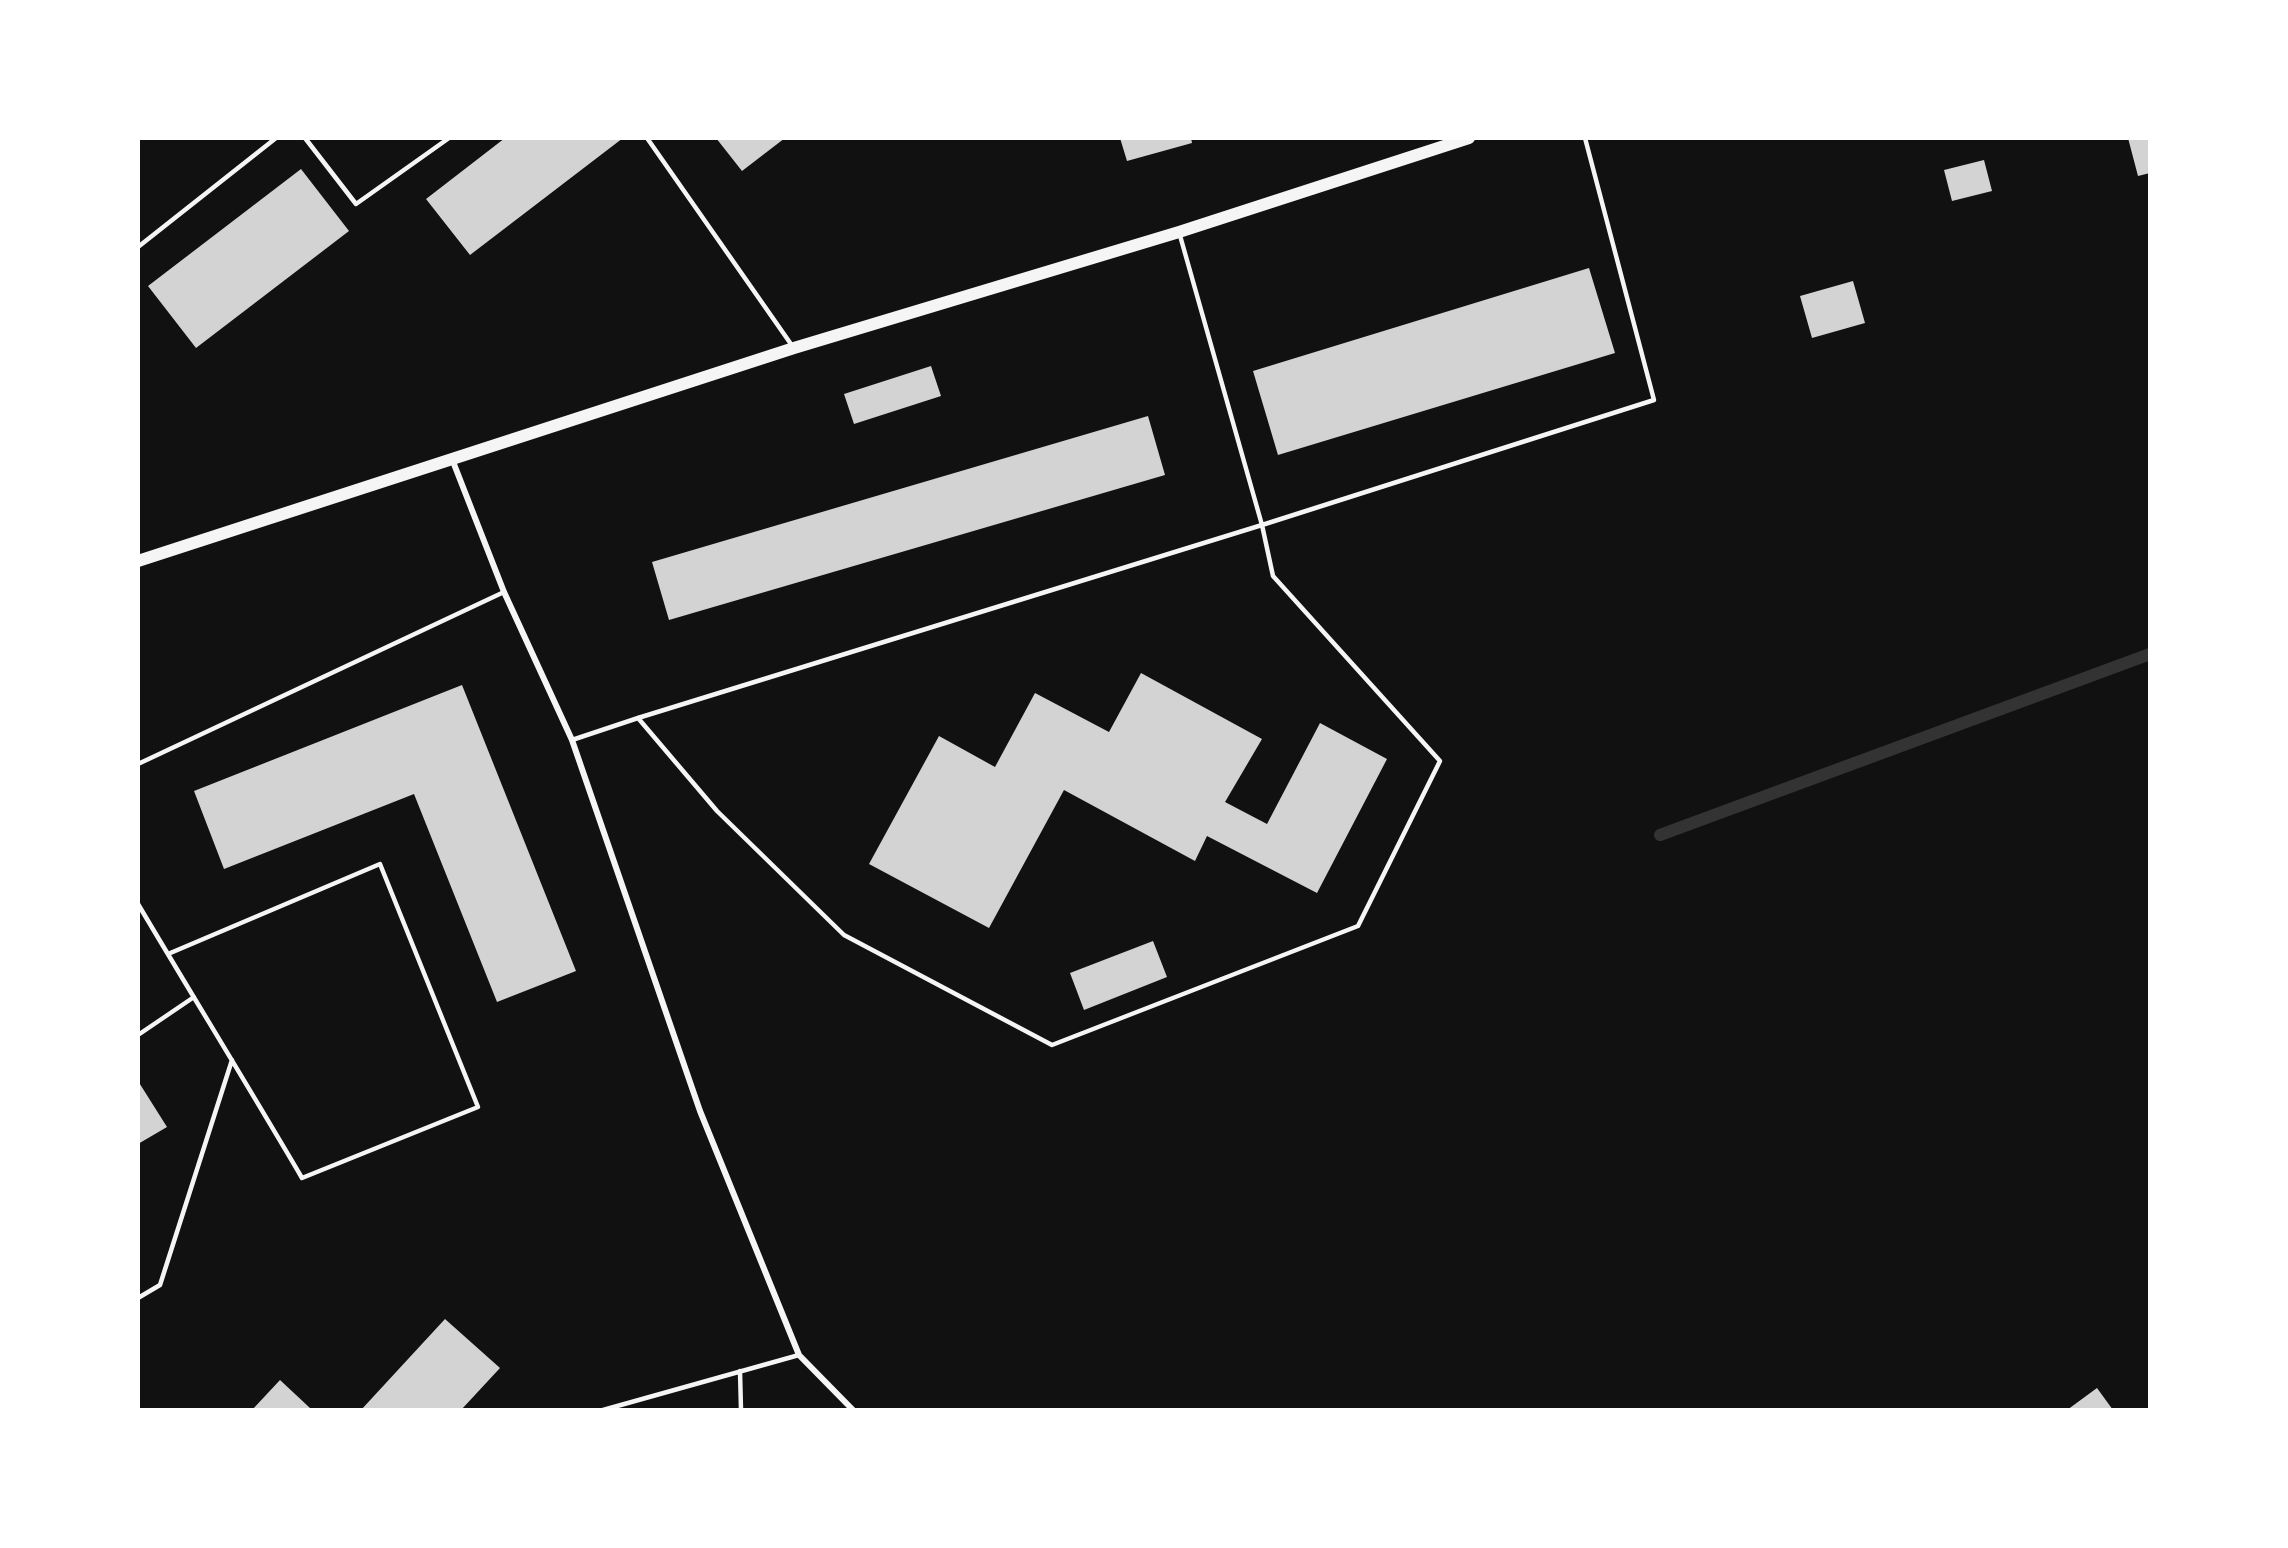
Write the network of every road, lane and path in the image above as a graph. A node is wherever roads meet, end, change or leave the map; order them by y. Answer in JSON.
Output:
{"nodes":[{"id":1,"x":276,"y":138,"type":"edge"},
{"id":2,"x":305,"y":138,"type":"edge"},
{"id":3,"x":449,"y":138,"type":"edge"},
{"id":4,"x":646,"y":138,"type":"edge"},
{"id":5,"x":1469,"y":138,"type":"edge"},
{"id":6,"x":1585,"y":138,"type":"edge"},
{"id":7,"x":1179,"y":232,"type":"junction"},
{"id":8,"x":138,"y":247,"type":"edge"},
{"id":9,"x":794,"y":348,"type":"junction"},
{"id":10,"x":452,"y":459,"type":"junction"},
{"id":11,"x":1263,"y":525,"type":"junction"},
{"id":12,"x":138,"y":561,"type":"edge"},
{"id":13,"x":504,"y":592,"type":"junction"},
{"id":14,"x":638,"y":718,"type":"junction"},
{"id":15,"x":572,"y":740,"type":"junction"},
{"id":16,"x":138,"y":764,"type":"edge"},
{"id":17,"x":138,"y":904,"type":"edge"},
{"id":18,"x":168,"y":954,"type":"junction"},
{"id":19,"x":194,"y":997,"type":"junction"},
{"id":20,"x":138,"y":1035,"type":"edge"},
{"id":21,"x":232,"y":1060,"type":"junction"},
{"id":22,"x":138,"y":1298,"type":"edge"},
{"id":23,"x":799,"y":1354,"type":"junction"},
{"id":24,"x":740,"y":1371,"type":"junction"},
{"id":25,"x":603,"y":1410,"type":"edge"},
{"id":26,"x":741,"y":1410,"type":"edge"},
{"id":27,"x":853,"y":1410,"type":"edge"}],
"edges":[{"from":1,"to":8,"type":"lane"},
{"from":2,"to":3,"type":"lane"},
{"from":4,"to":9,"type":"lane"},
{"from":5,"to":7,"type":"main road"},
{"from":6,"to":11,"type":"lane"},
{"from":7,"to":9,"type":"main road"},
{"from":7,"to":11,"type":"lane"},
{"from":9,"to":10,"type":"main road"},
{"from":10,"to":12,"type":"main road"},
{"from":10,"to":13,"type":"street"},
{"from":11,"to":14,"type":"lane"},
{"from":11,"to":14,"type":"lane"},
{"from":13,"to":15,"type":"street"},
{"from":13,"to":16,"type":"lane"},
{"from":14,"to":15,"type":"lane"},
{"from":15,"to":23,"type":"street"},
{"from":17,"to":18,"type":"lane"},
{"from":18,"to":19,"type":"lane"},
{"from":18,"to":21,"type":"lane"},
{"from":19,"to":20,"type":"lane"},
{"from":19,"to":21,"type":"lane"},
{"from":21,"to":22,"type":"lane"},
{"from":23,"to":24,"type":"lane"},
{"from":23,"to":27,"type":"street"},
{"from":24,"to":25,"type":"lane"},
{"from":24,"to":26,"type":"lane"}]}
